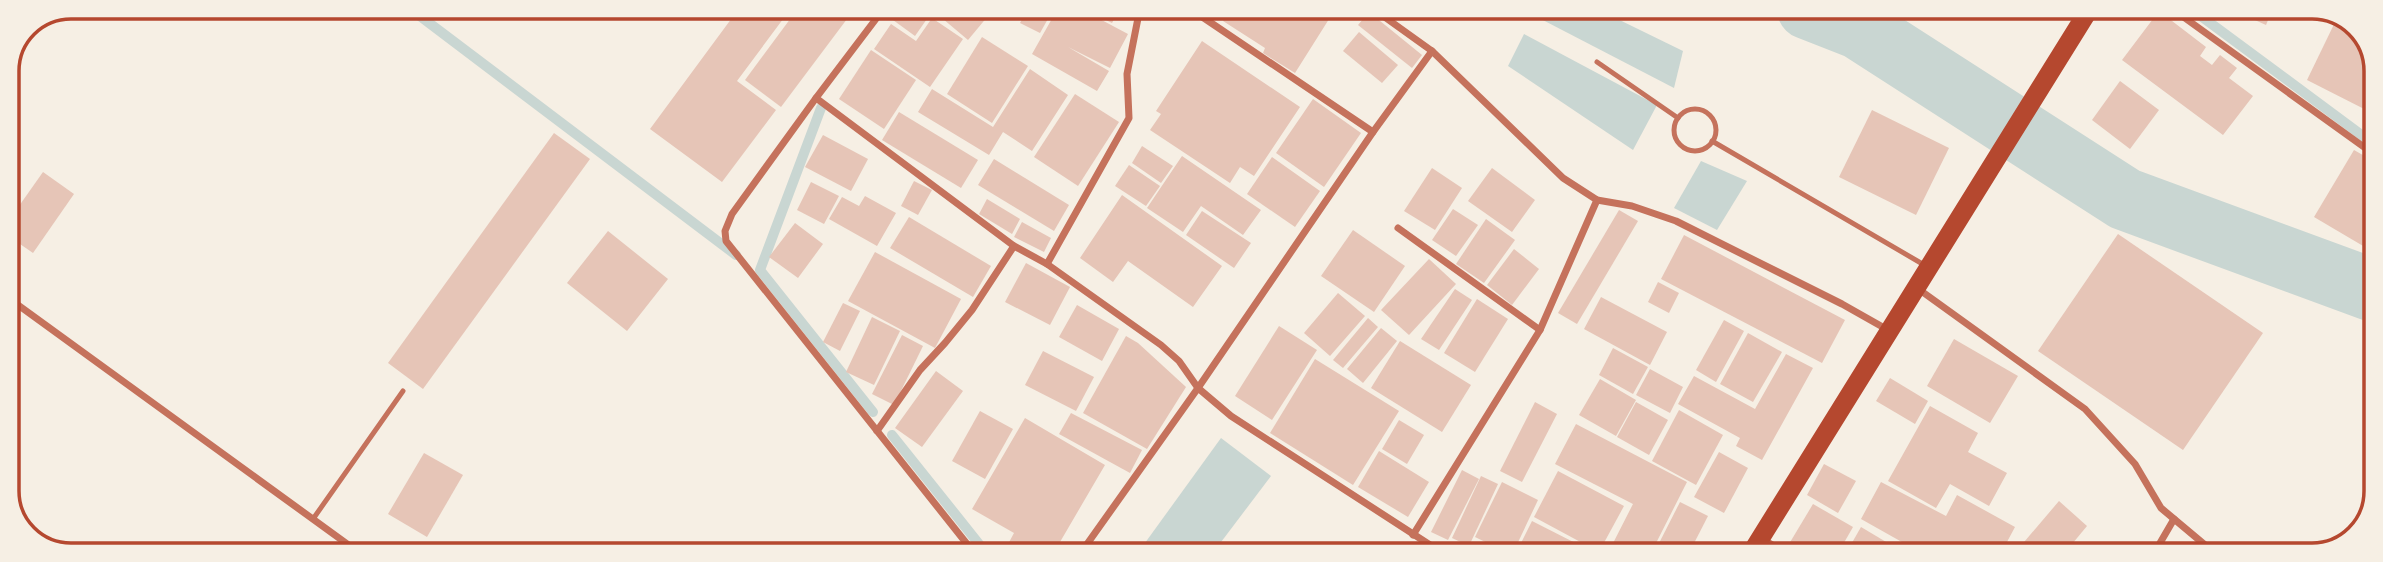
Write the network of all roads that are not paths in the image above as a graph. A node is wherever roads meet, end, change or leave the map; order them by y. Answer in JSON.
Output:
{"nodes":[{"id":1,"x":876,"y":19,"type":"edge"},
{"id":2,"x":1138,"y":19,"type":"edge"},
{"id":3,"x":1205,"y":19,"type":"edge"},
{"id":4,"x":1387,"y":19,"type":"edge"},
{"id":5,"x":2083,"y":19,"type":"edge"},
{"id":6,"x":2187,"y":19,"type":"edge"},
{"id":7,"x":1432,"y":51,"type":"junction"},
{"id":8,"x":1597,"y":62,"type":"dead end"},
{"id":9,"x":816,"y":97,"type":"junction"},
{"id":10,"x":1678,"y":118,"type":"junction"},
{"id":11,"x":1373,"y":132,"type":"junction"},
{"id":12,"x":1712,"y":141,"type":"junction"},
{"id":13,"x":2364,"y":143,"type":"edge"},
{"id":14,"x":1597,"y":200,"type":"junction"},
{"id":15,"x":1398,"y":228,"type":"dead end"},
{"id":16,"x":1014,"y":246,"type":"junction"},
{"id":17,"x":1047,"y":264,"type":"junction"},
{"id":18,"x":1928,"y":268,"type":"junction"},
{"id":19,"x":1916,"y":287,"type":"junction"},
{"id":20,"x":19,"y":306,"type":"edge"},
{"id":21,"x":1540,"y":330,"type":"junction"},
{"id":22,"x":1889,"y":331,"type":"junction"},
{"id":23,"x":1198,"y":388,"type":"junction"},
{"id":24,"x":403,"y":391,"type":"dead end"},
{"id":25,"x":877,"y":432,"type":"junction"},
{"id":26,"x":313,"y":519,"type":"junction"},
{"id":27,"x":2174,"y":519,"type":"junction"},
{"id":28,"x":1413,"y":535,"type":"junction"},
{"id":29,"x":1760,"y":538,"type":"junction"},
{"id":30,"x":346,"y":543,"type":"edge"},
{"id":31,"x":966,"y":543,"type":"edge"},
{"id":32,"x":1088,"y":543,"type":"edge"},
{"id":33,"x":1426,"y":543,"type":"edge"},
{"id":34,"x":1757,"y":543,"type":"edge"},
{"id":35,"x":1768,"y":543,"type":"edge"},
{"id":36,"x":2160,"y":543,"type":"edge"},
{"id":37,"x":2203,"y":543,"type":"edge"}],
"edges":[{"from":1,"to":9,"type":"street"},
{"from":2,"to":17,"type":"street"},
{"from":3,"to":11,"type":"street"},
{"from":4,"to":7,"type":"street"},
{"from":5,"to":18,"type":"highway"},
{"from":6,"to":13,"type":"street"},
{"from":7,"to":11,"type":"street"},
{"from":7,"to":14,"type":"street"},
{"from":8,"to":10,"type":"lane"},
{"from":9,"to":16,"type":"street"},
{"from":9,"to":25,"type":"street"},
{"from":10,"to":12,"type":"lane"},
{"from":10,"to":12,"type":"lane"},
{"from":11,"to":23,"type":"street"},
{"from":12,"to":18,"type":"lane"},
{"from":14,"to":21,"type":"street"},
{"from":14,"to":22,"type":"street"},
{"from":15,"to":21,"type":"street"},
{"from":16,"to":17,"type":"street"},
{"from":16,"to":25,"type":"street"},
{"from":17,"to":23,"type":"street"},
{"from":18,"to":19,"type":"highway"},
{"from":19,"to":22,"type":"highway"},
{"from":19,"to":27,"type":"street"},
{"from":20,"to":26,"type":"street"},
{"from":21,"to":28,"type":"street"},
{"from":22,"to":29,"type":"highway"},
{"from":23,"to":28,"type":"street"},
{"from":23,"to":32,"type":"street"},
{"from":24,"to":26,"type":"lane"},
{"from":25,"to":31,"type":"street"},
{"from":26,"to":30,"type":"street"},
{"from":27,"to":36,"type":"street"},
{"from":27,"to":37,"type":"street"},
{"from":28,"to":33,"type":"street"},
{"from":29,"to":34,"type":"highway"},
{"from":29,"to":35,"type":"street"}]}
